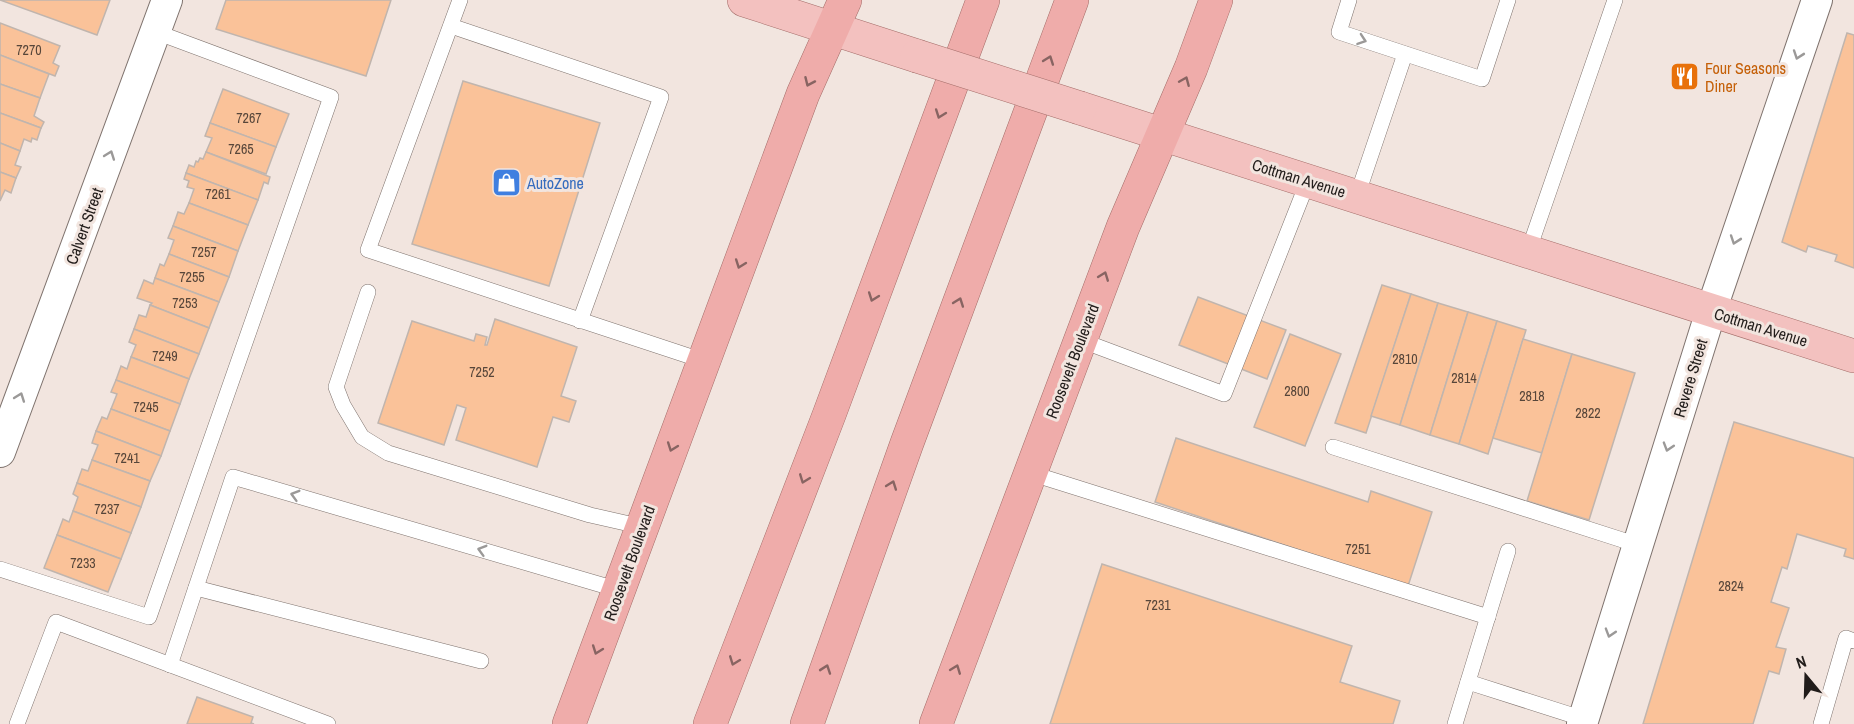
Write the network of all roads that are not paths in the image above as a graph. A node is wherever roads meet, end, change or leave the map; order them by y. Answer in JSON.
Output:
{"nodes":[{"id":1,"x":167,"y":0,"type":"edge"},
{"id":2,"x":460,"y":0,"type":"edge"},
{"id":3,"x":744,"y":0,"type":"edge"},
{"id":4,"x":983,"y":0,"type":"edge"},
{"id":5,"x":1072,"y":0,"type":"edge"},
{"id":6,"x":1216,"y":0,"type":"edge"},
{"id":7,"x":1349,"y":0,"type":"edge"},
{"id":8,"x":1508,"y":0,"type":"edge"},
{"id":9,"x":1616,"y":0,"type":"edge"},
{"id":10,"x":1817,"y":0,"type":"edge"},
{"id":11,"x":839,"y":14,"type":"edge"},
{"id":12,"x":451,"y":26,"type":"junction"},
{"id":13,"x":156,"y":32,"type":"junction"},
{"id":14,"x":1405,"y":54,"type":"junction"},
{"id":15,"x":1162,"y":134,"type":"junction"},
{"id":16,"x":1308,"y":181,"type":"junction"},
{"id":17,"x":1357,"y":196,"type":"junction"},
{"id":18,"x":1528,"y":252,"type":"junction"},
{"id":19,"x":368,"y":292,"type":"dead end"},
{"id":20,"x":1711,"y":311,"type":"junction"},
{"id":21,"x":580,"y":321,"type":"junction"},
{"id":22,"x":1080,"y":340,"type":"junction"},
{"id":23,"x":1854,"y":356,"type":"edge"},
{"id":24,"x":704,"y":361,"type":"junction"},
{"id":25,"x":1333,"y":447,"type":"dead end"},
{"id":26,"x":0,"y":452,"type":"edge"},
{"id":27,"x":1030,"y":473,"type":"junction"},
{"id":28,"x":643,"y":527,"type":"junction"},
{"id":29,"x":1638,"y":545,"type":"junction"},
{"id":30,"x":1508,"y":551,"type":"dead end"},
{"id":31,"x":0,"y":569,"type":"edge"},
{"id":32,"x":196,"y":588,"type":"junction"},
{"id":33,"x":619,"y":590,"type":"junction"},
{"id":34,"x":1488,"y":616,"type":"junction"},
{"id":35,"x":1854,"y":641,"type":"edge"},
{"id":36,"x":481,"y":661,"type":"dead end"},
{"id":37,"x":170,"y":665,"type":"junction"},
{"id":38,"x":1468,"y":682,"type":"junction"},
{"id":39,"x":1583,"y":721,"type":"edge"},
{"id":40,"x":17,"y":724,"type":"edge"},
{"id":41,"x":328,"y":724,"type":"edge"},
{"id":42,"x":569,"y":724,"type":"edge"},
{"id":43,"x":710,"y":724,"type":"edge"},
{"id":44,"x":807,"y":724,"type":"edge"},
{"id":45,"x":936,"y":724,"type":"edge"},
{"id":46,"x":1455,"y":724,"type":"edge"},
{"id":47,"x":1821,"y":724,"type":"edge"}],
"edges":[{"from":1,"to":13,"type":"street","name":"Calvert Street"},
{"from":2,"to":12,"type":"lane"},
{"from":3,"to":11,"type":"main road","name":"Cottman Avenue"},
{"from":4,"to":43,"type":"highway","one_way":true},
{"from":44,"to":5,"type":"highway","one_way":true},
{"from":15,"to":6,"type":"highway","name":"Roosevelt Boulevard","one_way":true},
{"from":7,"to":14,"type":"lane","one_way":true},
{"from":8,"to":14,"type":"lane"},
{"from":9,"to":18,"type":"lane"},
{"from":10,"to":20,"type":"street","name":"Revere Street","one_way":true},
{"from":11,"to":15,"type":"main road","name":"Cottman Avenue","bridge":true},
{"from":11,"to":24,"type":"highway","name":"Roosevelt Boulevard","one_way":true},
{"from":12,"to":21,"type":"lane"},
{"from":12,"to":21,"type":"lane"},
{"from":26,"to":13,"type":"street","name":"Calvert Street","one_way":true},
{"from":13,"to":31,"type":"lane"},
{"from":14,"to":17,"type":"lane"},
{"from":15,"to":16,"type":"main road","name":"Cottman Avenue"},
{"from":22,"to":15,"type":"highway","name":"Roosevelt Boulevard","one_way":true},
{"from":16,"to":17,"type":"main road","name":"Cottman Avenue"},
{"from":16,"to":22,"type":"lane"},
{"from":17,"to":18,"type":"main road","name":"Cottman Avenue"},
{"from":18,"to":20,"type":"main road","name":"Cottman Avenue"},
{"from":19,"to":28,"type":"lane"},
{"from":20,"to":23,"type":"main road","name":"Cottman Avenue"},
{"from":20,"to":29,"type":"street","name":"Revere Street","one_way":true},
{"from":21,"to":24,"type":"lane"},
{"from":22,"to":27,"type":"highway","name":"Roosevelt Boulevard"},
{"from":24,"to":28,"type":"highway","name":"Roosevelt Boulevard","one_way":true},
{"from":25,"to":29,"type":"lane"},
{"from":27,"to":34,"type":"lane"},
{"from":45,"to":27,"type":"highway","name":"Roosevelt Boulevard","one_way":true},
{"from":28,"to":33,"type":"highway","name":"Roosevelt Boulevard"},
{"from":29,"to":39,"type":"street","name":"Revere Street","one_way":true},
{"from":30,"to":34,"type":"lane"},
{"from":33,"to":32,"type":"lane","one_way":true},
{"from":32,"to":36,"type":"lane"},
{"from":32,"to":37,"type":"lane"},
{"from":33,"to":42,"type":"highway","name":"Roosevelt Boulevard","one_way":true},
{"from":34,"to":38,"type":"lane"},
{"from":35,"to":47,"type":"lane"},
{"from":37,"to":40,"type":"lane"},
{"from":37,"to":41,"type":"lane"},
{"from":38,"to":39,"type":"lane"},
{"from":38,"to":46,"type":"lane"}]}
